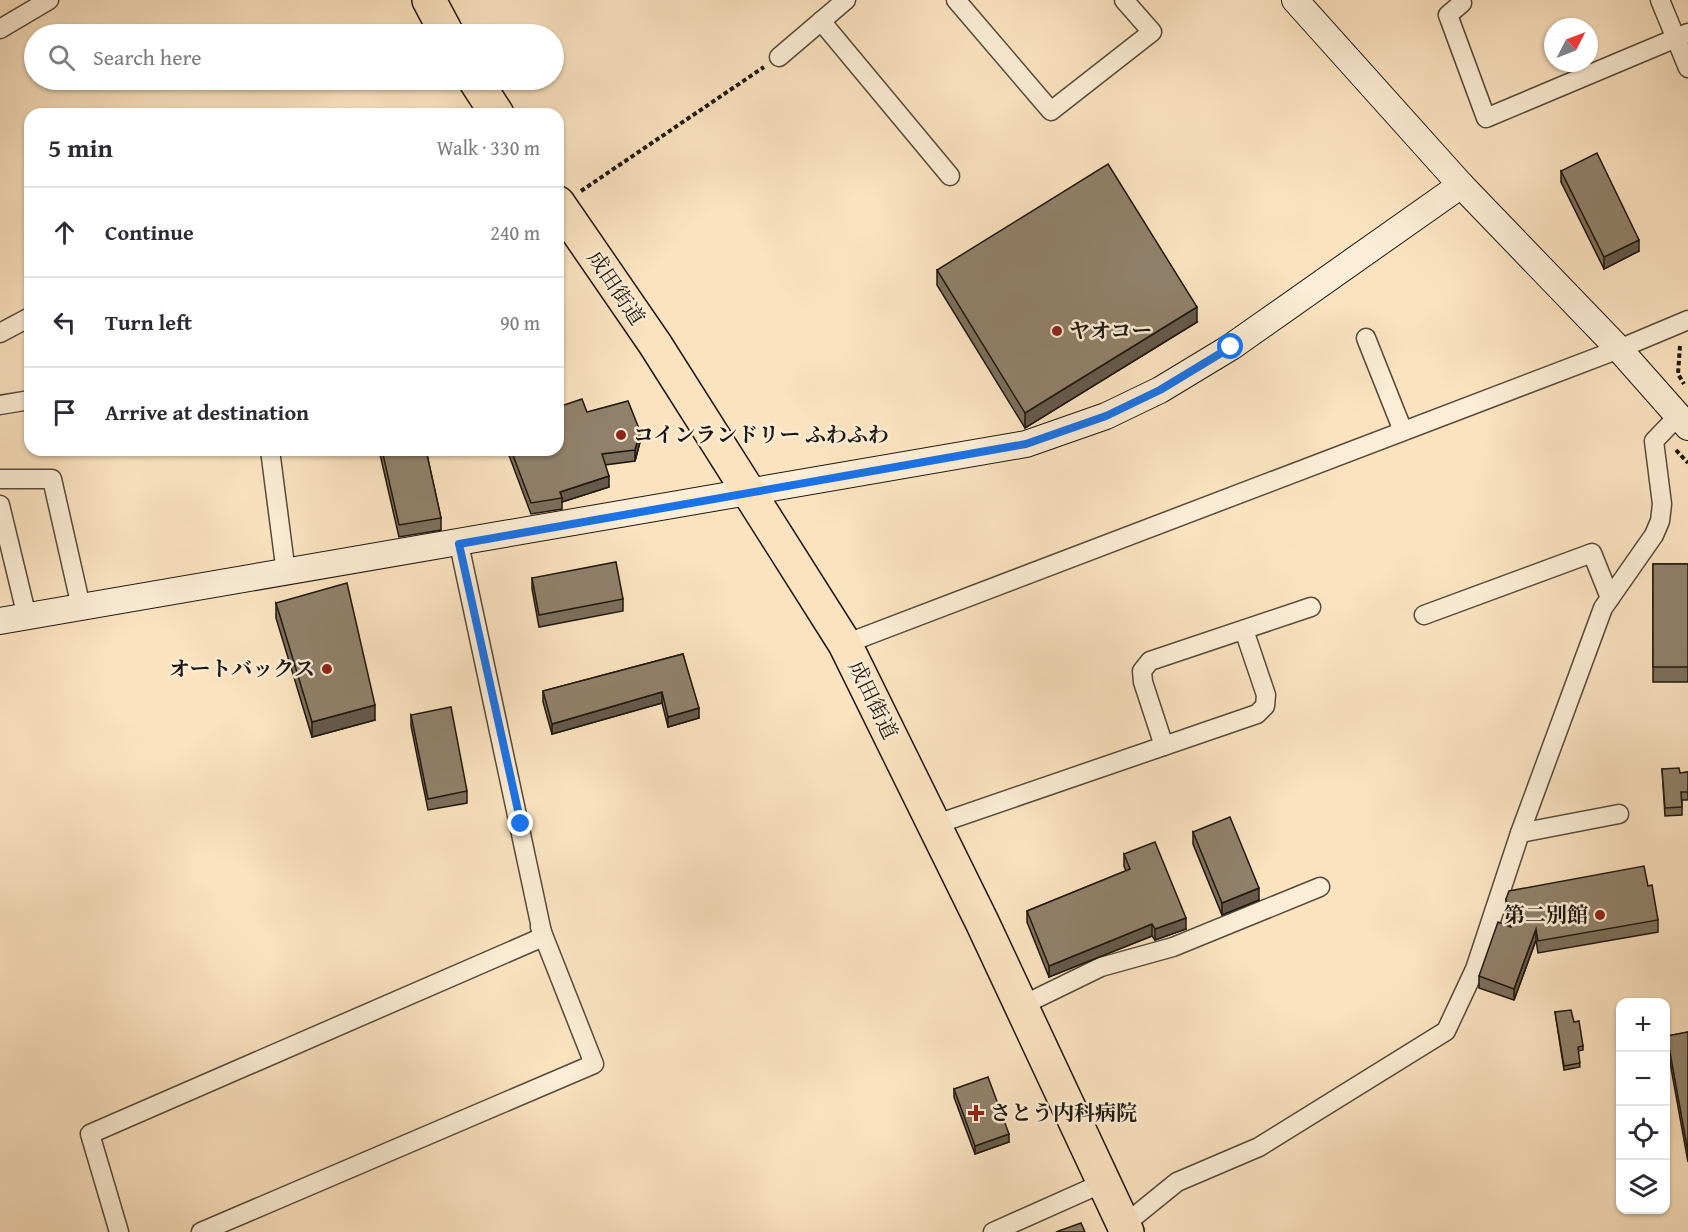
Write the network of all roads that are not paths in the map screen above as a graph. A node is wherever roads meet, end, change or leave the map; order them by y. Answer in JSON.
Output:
{"nodes":[{"id":1,"x":49,"y":0,"type":"edge"},
{"id":2,"x":429,"y":0,"type":"edge"},
{"id":3,"x":846,"y":0,"type":"edge"},
{"id":4,"x":956,"y":0,"type":"edge"},
{"id":5,"x":1124,"y":0,"type":"edge"},
{"id":6,"x":1295,"y":0,"type":"edge"},
{"id":7,"x":1660,"y":0,"type":"edge"},
{"id":8,"x":1464,"y":1,"type":"edge"},
{"id":9,"x":821,"y":21,"type":"junction"},
{"id":10,"x":442,"y":24,"type":"edge"},
{"id":11,"x":0,"y":28,"type":"edge"},
{"id":12,"x":1682,"y":36,"type":"edge"},
{"id":13,"x":779,"y":57,"type":"road end"},
{"id":14,"x":1688,"y":68,"type":"edge"},
{"id":15,"x":481,"y":90,"type":"edge"},
{"id":16,"x":493,"y":108,"type":"edge"},
{"id":17,"x":950,"y":176,"type":"dead end"},
{"id":18,"x":1461,"y":185,"type":"junction"},
{"id":19,"x":564,"y":211,"type":"edge"},
{"id":20,"x":24,"y":320,"type":"edge"},
{"id":21,"x":1688,"y":320,"type":"edge"},
{"id":22,"x":0,"y":333,"type":"edge"},
{"id":23,"x":1366,"y":338,"type":"dead end"},
{"id":24,"x":1619,"y":349,"type":"junction"},
{"id":25,"x":24,"y":401,"type":"edge"},
{"id":26,"x":0,"y":405,"type":"edge"},
{"id":27,"x":1683,"y":421,"type":"edge"},
{"id":28,"x":1403,"y":431,"type":"junction"},
{"id":29,"x":271,"y":456,"type":"edge"},
{"id":30,"x":0,"y":479,"type":"edge"},
{"id":31,"x":750,"y":493,"type":"junction"},
{"id":32,"x":0,"y":505,"type":"edge"},
{"id":33,"x":459,"y":544,"type":"junction"},
{"id":34,"x":286,"y":573,"type":"junction"},
{"id":35,"x":1610,"y":598,"type":"junction"},
{"id":36,"x":81,"y":607,"type":"junction"},
{"id":37,"x":1311,"y":607,"type":"dead end"},
{"id":38,"x":1424,"y":615,"type":"dead end"},
{"id":39,"x":27,"y":617,"type":"junction"},
{"id":40,"x":0,"y":621,"type":"edge"},
{"id":41,"x":1244,"y":630,"type":"junction"},
{"id":42,"x":845,"y":644,"type":"junction"},
{"id":43,"x":1164,"y":746,"type":"junction"},
{"id":44,"x":1619,"y":814,"type":"dead end"},
{"id":45,"x":934,"y":825,"type":"junction"},
{"id":46,"x":1520,"y":833,"type":"junction"},
{"id":47,"x":1320,"y":887,"type":"dead end"},
{"id":48,"x":543,"y":937,"type":"junction"},
{"id":49,"x":1022,"y":1006,"type":"junction"},
{"id":50,"x":1105,"y":1182,"type":"junction"},
{"id":51,"x":234,"y":1226,"type":"edge"},
{"id":52,"x":1126,"y":1228,"type":"edge"},
{"id":53,"x":119,"y":1232,"type":"edge"},
{"id":54,"x":201,"y":1232,"type":"edge"},
{"id":55,"x":993,"y":1232,"type":"edge"}],
"edges":[{"from":1,"to":11,"type":"street"},
{"from":2,"to":10,"type":"highway"},
{"from":3,"to":9,"type":"street"},
{"from":4,"to":5,"type":"street"},
{"from":6,"to":18,"type":"street"},
{"from":7,"to":12,"type":"street"},
{"from":8,"to":12,"type":"street"},
{"from":9,"to":13,"type":"street"},
{"from":9,"to":17,"type":"street"},
{"from":12,"to":14,"type":"street"},
{"from":15,"to":16,"type":"highway"},
{"from":18,"to":24,"type":"street"},
{"from":18,"to":31,"type":"street"},
{"from":19,"to":31,"type":"highway","name":"成田街道"},
{"from":20,"to":22,"type":"street"},
{"from":21,"to":24,"type":"street"},
{"from":23,"to":28,"type":"street"},
{"from":24,"to":27,"type":"street"},
{"from":24,"to":28,"type":"street"},
{"from":25,"to":26,"type":"street"},
{"from":27,"to":35,"type":"street"},
{"from":28,"to":42,"type":"street"},
{"from":29,"to":34,"type":"street"},
{"from":30,"to":36,"type":"street"},
{"from":31,"to":33,"type":"street"},
{"from":31,"to":42,"type":"highway","name":"成田街道"},
{"from":32,"to":39,"type":"street"},
{"from":33,"to":34,"type":"street"},
{"from":33,"to":48,"type":"street"},
{"from":34,"to":36,"type":"street"},
{"from":35,"to":38,"type":"street"},
{"from":35,"to":46,"type":"street"},
{"from":36,"to":39,"type":"street"},
{"from":37,"to":41,"type":"street"},
{"from":39,"to":40,"type":"street"},
{"from":41,"to":43,"type":"street"},
{"from":41,"to":43,"type":"street"},
{"from":42,"to":45,"type":"highway","name":"成田街道"},
{"from":43,"to":45,"type":"street"},
{"from":44,"to":46,"type":"street"},
{"from":45,"to":49,"type":"highway","name":"成田街道"},
{"from":46,"to":52,"type":"street"},
{"from":47,"to":49,"type":"street"},
{"from":48,"to":51,"type":"street"},
{"from":48,"to":53,"type":"street"},
{"from":49,"to":50,"type":"highway","name":"成田街道"},
{"from":50,"to":52,"type":"highway","name":"成田街道"},
{"from":50,"to":55,"type":"street"},
{"from":51,"to":54,"type":"street"}]}
